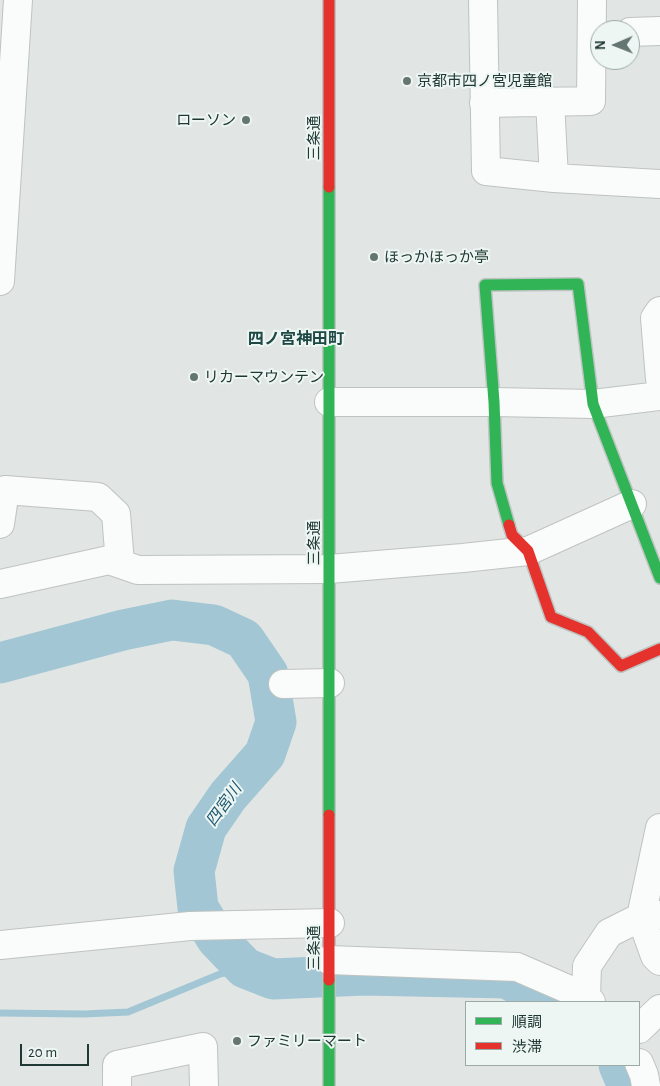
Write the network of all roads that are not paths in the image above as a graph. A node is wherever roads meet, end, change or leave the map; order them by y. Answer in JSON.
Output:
{"nodes":[{"id":1,"x":18,"y":0,"type":"edge"},
{"id":2,"x":329,"y":0,"type":"edge"},
{"id":3,"x":482,"y":0,"type":"edge"},
{"id":4,"x":592,"y":0,"type":"edge"},
{"id":5,"x":594,"y":20,"type":"edge"},
{"id":6,"x":660,"y":31,"type":"edge"},
{"id":7,"x":640,"y":32,"type":"edge"},
{"id":8,"x":593,"y":70,"type":"edge"},
{"id":9,"x":550,"y":101,"type":"junction"},
{"id":10,"x":484,"y":103,"type":"junction"},
{"id":11,"x":554,"y":178,"type":"junction"},
{"id":12,"x":660,"y":184,"type":"edge"},
{"id":13,"x":0,"y":281,"type":"edge"},
{"id":14,"x":660,"y":311,"type":"edge"},
{"id":15,"x":660,"y":379,"type":"edge"},
{"id":16,"x":660,"y":396,"type":"edge"},
{"id":17,"x":329,"y":402,"type":"junction"},
{"id":18,"x":494,"y":402,"type":"junction"},
{"id":19,"x":593,"y":404,"type":"junction"},
{"id":20,"x":3,"y":489,"type":"edge"},
{"id":21,"x":632,"y":504,"type":"junction"},
{"id":22,"x":0,"y":524,"type":"edge"},
{"id":23,"x":528,"y":551,"type":"junction"},
{"id":24,"x":120,"y":563,"type":"junction"},
{"id":25,"x":329,"y":568,"type":"junction"},
{"id":26,"x":660,"y":578,"type":"edge"},
{"id":27,"x":0,"y":584,"type":"edge"},
{"id":28,"x":660,"y":649,"type":"edge"},
{"id":29,"x":330,"y":683,"type":"junction"},
{"id":30,"x":283,"y":684,"type":"dead end"},
{"id":31,"x":660,"y":828,"type":"edge"},
{"id":32,"x":650,"y":916,"type":"edge"},
{"id":33,"x":330,"y":923,"type":"junction"},
{"id":34,"x":0,"y":945,"type":"edge"},
{"id":35,"x":660,"y":961,"type":"edge"},
{"id":36,"x":330,"y":962,"type":"junction"},
{"id":37,"x":589,"y":999,"type":"edge"},
{"id":38,"x":660,"y":1009,"type":"edge"},
{"id":39,"x":640,"y":1028,"type":"edge"},
{"id":40,"x":640,"y":1065,"type":"edge"},
{"id":41,"x":117,"y":1086,"type":"edge"},
{"id":42,"x":204,"y":1086,"type":"edge"},
{"id":43,"x":329,"y":1086,"type":"edge"},
{"id":44,"x":646,"y":1086,"type":"edge"}],
"edges":[{"from":1,"to":13,"type":"street"},
{"from":2,"to":17,"type":"main road","name":"三条通"},
{"from":3,"to":10,"type":"street"},
{"from":4,"to":5,"type":"street"},
{"from":6,"to":7,"type":"street"},
{"from":8,"to":9,"type":"street"},
{"from":9,"to":10,"type":"street"},
{"from":9,"to":11,"type":"street"},
{"from":10,"to":11,"type":"street"},
{"from":11,"to":12,"type":"street"},
{"from":14,"to":15,"type":"street"},
{"from":16,"to":19,"type":"street"},
{"from":17,"to":18,"type":"street"},
{"from":17,"to":25,"type":"main road","name":"三条通"},
{"from":18,"to":19,"type":"street"},
{"from":18,"to":19,"type":"main road"},
{"from":18,"to":23,"type":"main road"},
{"from":19,"to":21,"type":"main road"},
{"from":20,"to":22,"type":"street"},
{"from":20,"to":24,"type":"street"},
{"from":21,"to":23,"type":"street"},
{"from":21,"to":26,"type":"main road"},
{"from":23,"to":25,"type":"street"},
{"from":23,"to":28,"type":"main road"},
{"from":24,"to":25,"type":"street"},
{"from":24,"to":27,"type":"street"},
{"from":25,"to":29,"type":"main road","name":"三条通"},
{"from":29,"to":30,"type":"street"},
{"from":29,"to":33,"type":"main road","name":"三条通"},
{"from":31,"to":32,"type":"street"},
{"from":32,"to":35,"type":"street"},
{"from":32,"to":37,"type":"street"},
{"from":33,"to":34,"type":"street"},
{"from":33,"to":36,"type":"main road","name":"三条通"},
{"from":36,"to":37,"type":"street"},
{"from":36,"to":43,"type":"main road","name":"三条通"},
{"from":38,"to":39,"type":"street"},
{"from":40,"to":44,"type":"street"},
{"from":41,"to":42,"type":"street"}]}
